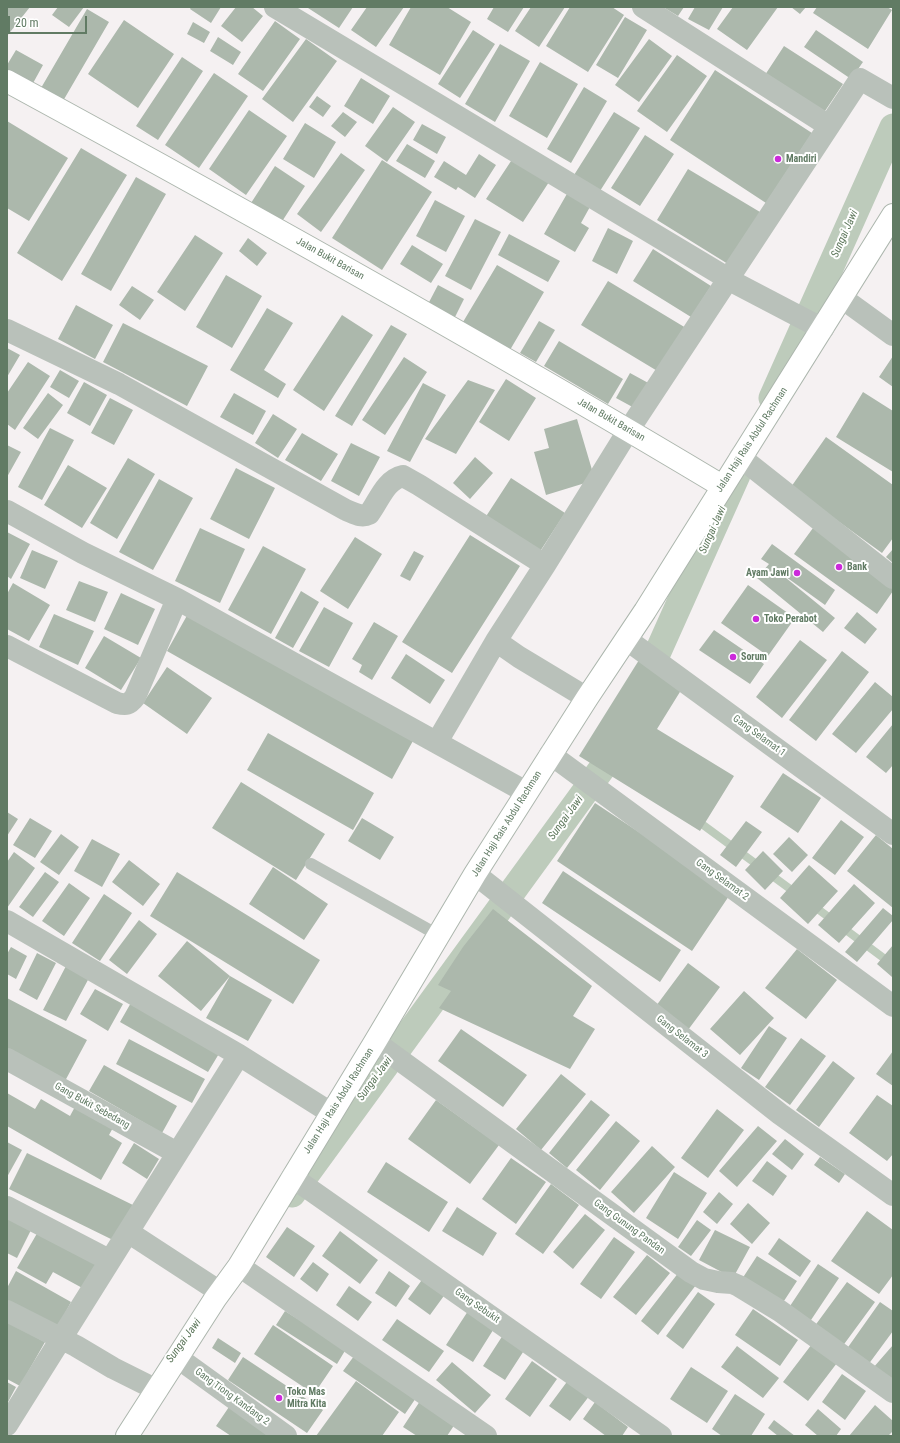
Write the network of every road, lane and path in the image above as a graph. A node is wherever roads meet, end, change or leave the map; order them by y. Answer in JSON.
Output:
{"nodes":[{"id":1,"x":276,"y":7,"type":"edge"},
{"id":2,"x":643,"y":7,"type":"edge"},
{"id":3,"x":7,"y":81,"type":"edge"},
{"id":4,"x":893,"y":98,"type":"edge"},
{"id":5,"x":829,"y":126,"type":"junction"},
{"id":6,"x":893,"y":216,"type":"edge"},
{"id":7,"x":732,"y":281,"type":"junction"},
{"id":8,"x":842,"y":298,"type":"junction"},
{"id":9,"x":823,"y":329,"type":"junction"},
{"id":10,"x":7,"y":330,"type":"edge"},
{"id":11,"x":893,"y":335,"type":"edge"},
{"id":12,"x":628,"y":431,"type":"junction"},
{"id":13,"x":740,"y":457,"type":"junction"},
{"id":14,"x":713,"y":481,"type":"junction"},
{"id":15,"x":7,"y":511,"type":"edge"},
{"id":16,"x":545,"y":565,"type":"junction"},
{"id":17,"x":893,"y":578,"type":"edge"},
{"id":18,"x":177,"y":599,"type":"junction"},
{"id":19,"x":626,"y":638,"type":"junction"},
{"id":20,"x":496,"y":641,"type":"junction"},
{"id":21,"x":7,"y":646,"type":"edge"},
{"id":22,"x":578,"y":693,"type":"junction"},
{"id":23,"x":446,"y":748,"type":"junction"},
{"id":24,"x":550,"y":754,"type":"junction"},
{"id":25,"x":526,"y":792,"type":"junction"},
{"id":26,"x":893,"y":834,"type":"edge"},
{"id":27,"x":310,"y":864,"type":"dead end"},
{"id":28,"x":475,"y":874,"type":"junction"},
{"id":29,"x":7,"y":921,"type":"edge"},
{"id":30,"x":438,"y":935,"type":"junction"},
{"id":31,"x":893,"y":1006,"type":"edge"},
{"id":32,"x":375,"y":1042,"type":"junction"},
{"id":33,"x":7,"y":1058,"type":"edge"},
{"id":34,"x":246,"y":1059,"type":"junction"},
{"id":35,"x":331,"y":1113,"type":"junction"},
{"id":36,"x":177,"y":1153,"type":"junction"},
{"id":37,"x":292,"y":1177,"type":"junction"},
{"id":38,"x":893,"y":1195,"type":"edge"},
{"id":39,"x":7,"y":1207,"type":"edge"},
{"id":40,"x":136,"y":1238,"type":"junction"},
{"id":41,"x":110,"y":1260,"type":"junction"},
{"id":42,"x":239,"y":1266,"type":"junction"},
{"id":43,"x":211,"y":1286,"type":"junction"},
{"id":44,"x":7,"y":1311,"type":"edge"},
{"id":45,"x":68,"y":1342,"type":"junction"},
{"id":46,"x":178,"y":1358,"type":"junction"},
{"id":47,"x":157,"y":1390,"type":"junction"},
{"id":48,"x":893,"y":1392,"type":"edge"},
{"id":49,"x":7,"y":1425,"type":"edge"},
{"id":50,"x":127,"y":1436,"type":"edge"},
{"id":51,"x":286,"y":1436,"type":"edge"},
{"id":52,"x":486,"y":1436,"type":"edge"},
{"id":53,"x":661,"y":1436,"type":"edge"}],
"edges":[{"from":1,"to":7,"type":"street"},
{"from":2,"to":5,"type":"street"},
{"from":3,"to":12,"type":"street","name":"Jalan Bukit Barisan"},
{"from":4,"to":5,"type":"street"},
{"from":5,"to":7,"type":"street"},
{"from":6,"to":8,"type":"street","name":"Jalan Haji Rais Abdul Rachman"},
{"from":7,"to":9,"type":"street"},
{"from":7,"to":12,"type":"street"},
{"from":8,"to":9,"type":"street","name":"Jalan Haji Rais Abdul Rachman"},
{"from":8,"to":11,"type":"street"},
{"from":9,"to":13,"type":"street","name":"Jalan Haji Rais Abdul Rachman"},
{"from":10,"to":16,"type":"street"},
{"from":12,"to":14,"type":"street","name":"Jalan Bukit Barisan"},
{"from":12,"to":16,"type":"street"},
{"from":13,"to":14,"type":"street","name":"Jalan Haji Rais Abdul Rachman"},
{"from":13,"to":17,"type":"street"},
{"from":14,"to":19,"type":"street","name":"Jalan Haji Rais Abdul Rachman"},
{"from":15,"to":18,"type":"street"},
{"from":16,"to":20,"type":"street"},
{"from":18,"to":21,"type":"street"},
{"from":18,"to":23,"type":"street"},
{"from":19,"to":22,"type":"street","name":"Jalan Haji Rais Abdul Rachman"},
{"from":19,"to":26,"type":"street","name":"Gang Selamat 1"},
{"from":20,"to":22,"type":"street"},
{"from":20,"to":23,"type":"street"},
{"from":22,"to":24,"type":"street","name":"Jalan Haji Rais Abdul Rachman"},
{"from":23,"to":25,"type":"street"},
{"from":24,"to":25,"type":"street","name":"Jalan Haji Rais Abdul Rachman"},
{"from":24,"to":31,"type":"street","name":"Gang Selamat 2"},
{"from":25,"to":28,"type":"street","name":"Jalan Haji Rais Abdul Rachman"},
{"from":27,"to":30,"type":"lane"},
{"from":28,"to":30,"type":"street","name":"Jalan Haji Rais Abdul Rachman"},
{"from":28,"to":38,"type":"street","name":"Gang Selamat 3"},
{"from":29,"to":34,"type":"street"},
{"from":30,"to":32,"type":"street","name":"Jalan Haji Rais Abdul Rachman"},
{"from":32,"to":35,"type":"street","name":"Jalan Haji Rais Abdul Rachman"},
{"from":32,"to":48,"type":"street","name":"Gang Gunung Pandan"},
{"from":33,"to":36,"type":"street","name":"Gang Bukit Sebedang"},
{"from":34,"to":35,"type":"street"},
{"from":34,"to":36,"type":"street"},
{"from":35,"to":37,"type":"street","name":"Jalan Haji Rais Abdul Rachman"},
{"from":36,"to":40,"type":"street"},
{"from":37,"to":42,"type":"street","name":"Jalan Haji Rais Abdul Rachman"},
{"from":37,"to":53,"type":"street","name":"Gang Sebukit"},
{"from":39,"to":41,"type":"street"},
{"from":40,"to":41,"type":"street"},
{"from":40,"to":43,"type":"street"},
{"from":41,"to":45,"type":"street"},
{"from":42,"to":43,"type":"street","name":"Jalan Haji Rais Abdul Rachman"},
{"from":42,"to":52,"type":"street"},
{"from":43,"to":46,"type":"street","name":"Jalan Haji Rais Abdul Rachman"},
{"from":44,"to":45,"type":"street"},
{"from":45,"to":47,"type":"street"},
{"from":45,"to":49,"type":"street"},
{"from":46,"to":47,"type":"street","name":"Jalan Haji Rais Abdul Rachman"},
{"from":46,"to":51,"type":"street","name":"Gang Tiong Kandang 2"},
{"from":47,"to":50,"type":"street","name":"Jalan Haji Rais Abdul Rachman"}]}
